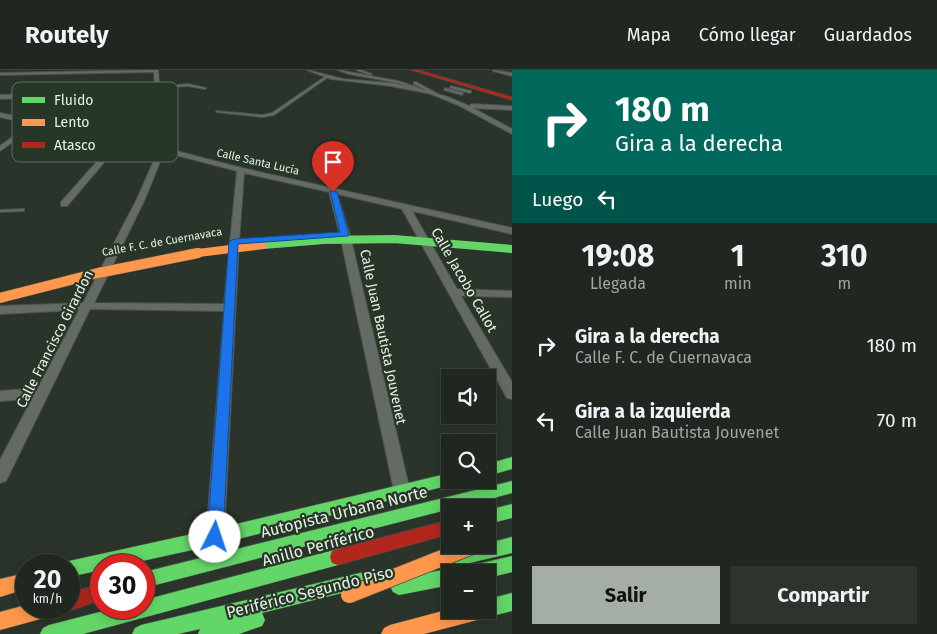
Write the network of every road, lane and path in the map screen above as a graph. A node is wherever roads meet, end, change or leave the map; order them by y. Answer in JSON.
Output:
{"nodes":[{"id":1,"x":309,"y":70,"type":"edge"},
{"id":2,"x":338,"y":70,"type":"edge"},
{"id":3,"x":357,"y":70,"type":"edge"},
{"id":4,"x":413,"y":70,"type":"edge"},
{"id":5,"x":431,"y":70,"type":"edge"},
{"id":6,"x":495,"y":70,"type":"edge"},
{"id":7,"x":156,"y":71,"type":"edge"},
{"id":8,"x":0,"y":74,"type":"edge"},
{"id":9,"x":512,"y":75,"type":"edge"},
{"id":10,"x":327,"y":77,"type":"junction"},
{"id":11,"x":178,"y":86,"type":"edge"},
{"id":12,"x":205,"y":88,"type":"dead end"},
{"id":13,"x":418,"y":88,"type":"junction"},
{"id":14,"x":445,"y":89,"type":"dead end"},
{"id":15,"x":450,"y":89,"type":"junction"},
{"id":16,"x":464,"y":90,"type":"junction"},
{"id":17,"x":435,"y":93,"type":"junction"},
{"id":18,"x":512,"y":93,"type":"edge"},
{"id":19,"x":512,"y":99,"type":"edge"},
{"id":20,"x":463,"y":104,"type":"junction"},
{"id":21,"x":511,"y":109,"type":"edge"},
{"id":22,"x":216,"y":112,"type":"dead end"},
{"id":23,"x":512,"y":132,"type":"edge"},
{"id":24,"x":12,"y":140,"type":"edge"},
{"id":25,"x":0,"y":149,"type":"edge"},
{"id":26,"x":178,"y":154,"type":"edge"},
{"id":27,"x":101,"y":162,"type":"edge"},
{"id":28,"x":157,"y":162,"type":"edge"},
{"id":29,"x":241,"y":170,"type":"junction"},
{"id":30,"x":332,"y":190,"type":"junction"},
{"id":31,"x":64,"y":204,"type":"dead end"},
{"id":32,"x":405,"y":207,"type":"junction"},
{"id":33,"x":22,"y":210,"type":"dead end"},
{"id":34,"x":0,"y":212,"type":"edge"},
{"id":35,"x":512,"y":231,"type":"edge"},
{"id":36,"x":345,"y":235,"type":"junction"},
{"id":37,"x":420,"y":235,"type":"junction"},
{"id":38,"x":234,"y":242,"type":"junction"},
{"id":39,"x":512,"y":244,"type":"edge"},
{"id":40,"x":512,"y":249,"type":"edge"},
{"id":41,"x":109,"y":263,"type":"junction"},
{"id":42,"x":0,"y":292,"type":"edge"},
{"id":43,"x":452,"y":292,"type":"junction"},
{"id":44,"x":512,"y":294,"type":"edge"},
{"id":45,"x":0,"y":298,"type":"edge"},
{"id":46,"x":86,"y":306,"type":"junction"},
{"id":47,"x":230,"y":308,"type":"junction"},
{"id":48,"x":0,"y":310,"type":"edge"},
{"id":49,"x":44,"y":393,"type":"junction"},
{"id":50,"x":512,"y":394,"type":"edge"},
{"id":51,"x":0,"y":396,"type":"edge"},
{"id":52,"x":512,"y":464,"type":"edge"},
{"id":53,"x":496,"y":468,"type":"edge"},
{"id":54,"x":0,"y":476,"type":"edge"},
{"id":55,"x":441,"y":481,"type":"edge"},
{"id":56,"x":512,"y":487,"type":"edge"},
{"id":57,"x":402,"y":491,"type":"junction"},
{"id":58,"x":512,"y":511,"type":"edge"},
{"id":59,"x":496,"y":515,"type":"edge"},
{"id":60,"x":441,"y":529,"type":"edge"},
{"id":61,"x":512,"y":534,"type":"edge"},
{"id":62,"x":215,"y":537,"type":"junction"},
{"id":63,"x":496,"y":538,"type":"edge"},
{"id":64,"x":512,"y":545,"type":"edge"},
{"id":65,"x":452,"y":554,"type":"edge"},
{"id":66,"x":512,"y":564,"type":"edge"},
{"id":67,"x":80,"y":567,"type":"edge"},
{"id":68,"x":496,"y":567,"type":"edge"},
{"id":69,"x":155,"y":577,"type":"edge"},
{"id":70,"x":441,"y":579,"type":"edge"},
{"id":71,"x":15,"y":584,"type":"edge"},
{"id":72,"x":0,"y":588,"type":"edge"},
{"id":73,"x":349,"y":595,"type":"junction"},
{"id":74,"x":330,"y":600,"type":"dead end"},
{"id":75,"x":512,"y":602,"type":"edge"},
{"id":76,"x":496,"y":606,"type":"edge"},
{"id":77,"x":15,"y":617,"type":"edge"},
{"id":78,"x":264,"y":618,"type":"dead end"},
{"id":79,"x":448,"y":619,"type":"edge"},
{"id":80,"x":0,"y":621,"type":"edge"},
{"id":81,"x":49,"y":634,"type":"edge"},
{"id":82,"x":142,"y":634,"type":"edge"},
{"id":83,"x":207,"y":634,"type":"edge"},
{"id":84,"x":390,"y":634,"type":"edge"}],
"edges":[{"from":1,"to":10,"type":"street"},
{"from":2,"to":13,"type":"lane"},
{"from":3,"to":17,"type":"lane"},
{"from":4,"to":16,"type":"main road"},
{"from":5,"to":18,"type":"main road"},
{"from":6,"to":9,"type":"street"},
{"from":7,"to":8,"type":"street"},
{"from":10,"to":13,"type":"street"},
{"from":10,"to":22,"type":"lane"},
{"from":11,"to":12,"type":"lane"},
{"from":13,"to":17,"type":"street"},
{"from":14,"to":15,"type":"lane"},
{"from":15,"to":16,"type":"lane"},
{"from":15,"to":16,"type":"lane"},
{"from":16,"to":19,"type":"main road"},
{"from":17,"to":20,"type":"street"},
{"from":20,"to":21,"type":"street"},
{"from":20,"to":23,"type":"street"},
{"from":24,"to":25,"type":"street"},
{"from":26,"to":29,"type":"street","name":"Calle Santa Lucía"},
{"from":27,"to":31,"type":"street"},
{"from":28,"to":41,"type":"street","name":"Calle Francisco Girardon"},
{"from":29,"to":30,"type":"street","name":"Calle Santa Lucía"},
{"from":29,"to":38,"type":"street"},
{"from":30,"to":32,"type":"street","name":"Calle Santa Lucía"},
{"from":30,"to":36,"type":"street","name":"Calle Juan Bautista Jouvenet"},
{"from":32,"to":35,"type":"street","name":"Calle Santa Lucía"},
{"from":32,"to":37,"type":"street","name":"Calle Jacobo Callot"},
{"from":33,"to":34,"type":"lane"},
{"from":36,"to":37,"type":"street","name":"Calle F. C. de Cuernavaca"},
{"from":36,"to":38,"type":"street","name":"Calle F. C. de Cuernavaca"},
{"from":36,"to":57,"type":"street","name":"Calle Juan Bautista Jouvenet"},
{"from":37,"to":39,"type":"street","name":"Calle F. C. de Cuernavaca"},
{"from":37,"to":43,"type":"street","name":"Calle Jacobo Callot"},
{"from":38,"to":41,"type":"street","name":"Calle F. C. de Cuernavaca"},
{"from":38,"to":47,"type":"street"},
{"from":40,"to":45,"type":"main road","bridge":true},
{"from":41,"to":42,"type":"street","name":"Calle F. C. de Cuernavaca"},
{"from":41,"to":46,"type":"street","name":"Calle Francisco Girardon"},
{"from":43,"to":44,"type":"street"},
{"from":43,"to":50,"type":"street","name":"Calle Jacobo Callot"},
{"from":46,"to":47,"type":"street"},
{"from":46,"to":48,"type":"street"},
{"from":46,"to":49,"type":"street","name":"Calle Francisco Girardon"},
{"from":47,"to":62,"type":"street"},
{"from":49,"to":51,"type":"street"},
{"from":49,"to":54,"type":"street","name":"Calle Francisco Girardon"},
{"from":52,"to":53,"type":"main road"},
{"from":55,"to":57,"type":"main road"},
{"from":56,"to":69,"type":"main road","name":"Autopista Urbana Norte"},
{"from":57,"to":62,"type":"main road"},
{"from":58,"to":59,"type":"main road"},
{"from":60,"to":81,"type":"main road","name":"Anillo Periférico"},
{"from":61,"to":63,"type":"main road"},
{"from":62,"to":67,"type":"main road"},
{"from":64,"to":82,"type":"main road"},
{"from":65,"to":73,"type":"main road","bridge":true},
{"from":66,"to":68,"type":"main road"},
{"from":70,"to":73,"type":"main road","name":"Periférico Segundo Piso","bridge":true},
{"from":71,"to":72,"type":"main road"},
{"from":73,"to":74,"type":"main road","name":"Periférico Segundo Piso"},
{"from":75,"to":76,"type":"main road"},
{"from":77,"to":80,"type":"main road"},
{"from":78,"to":83,"type":"main road","name":"Periférico Segundo Piso"},
{"from":79,"to":84,"type":"main road"}]}
